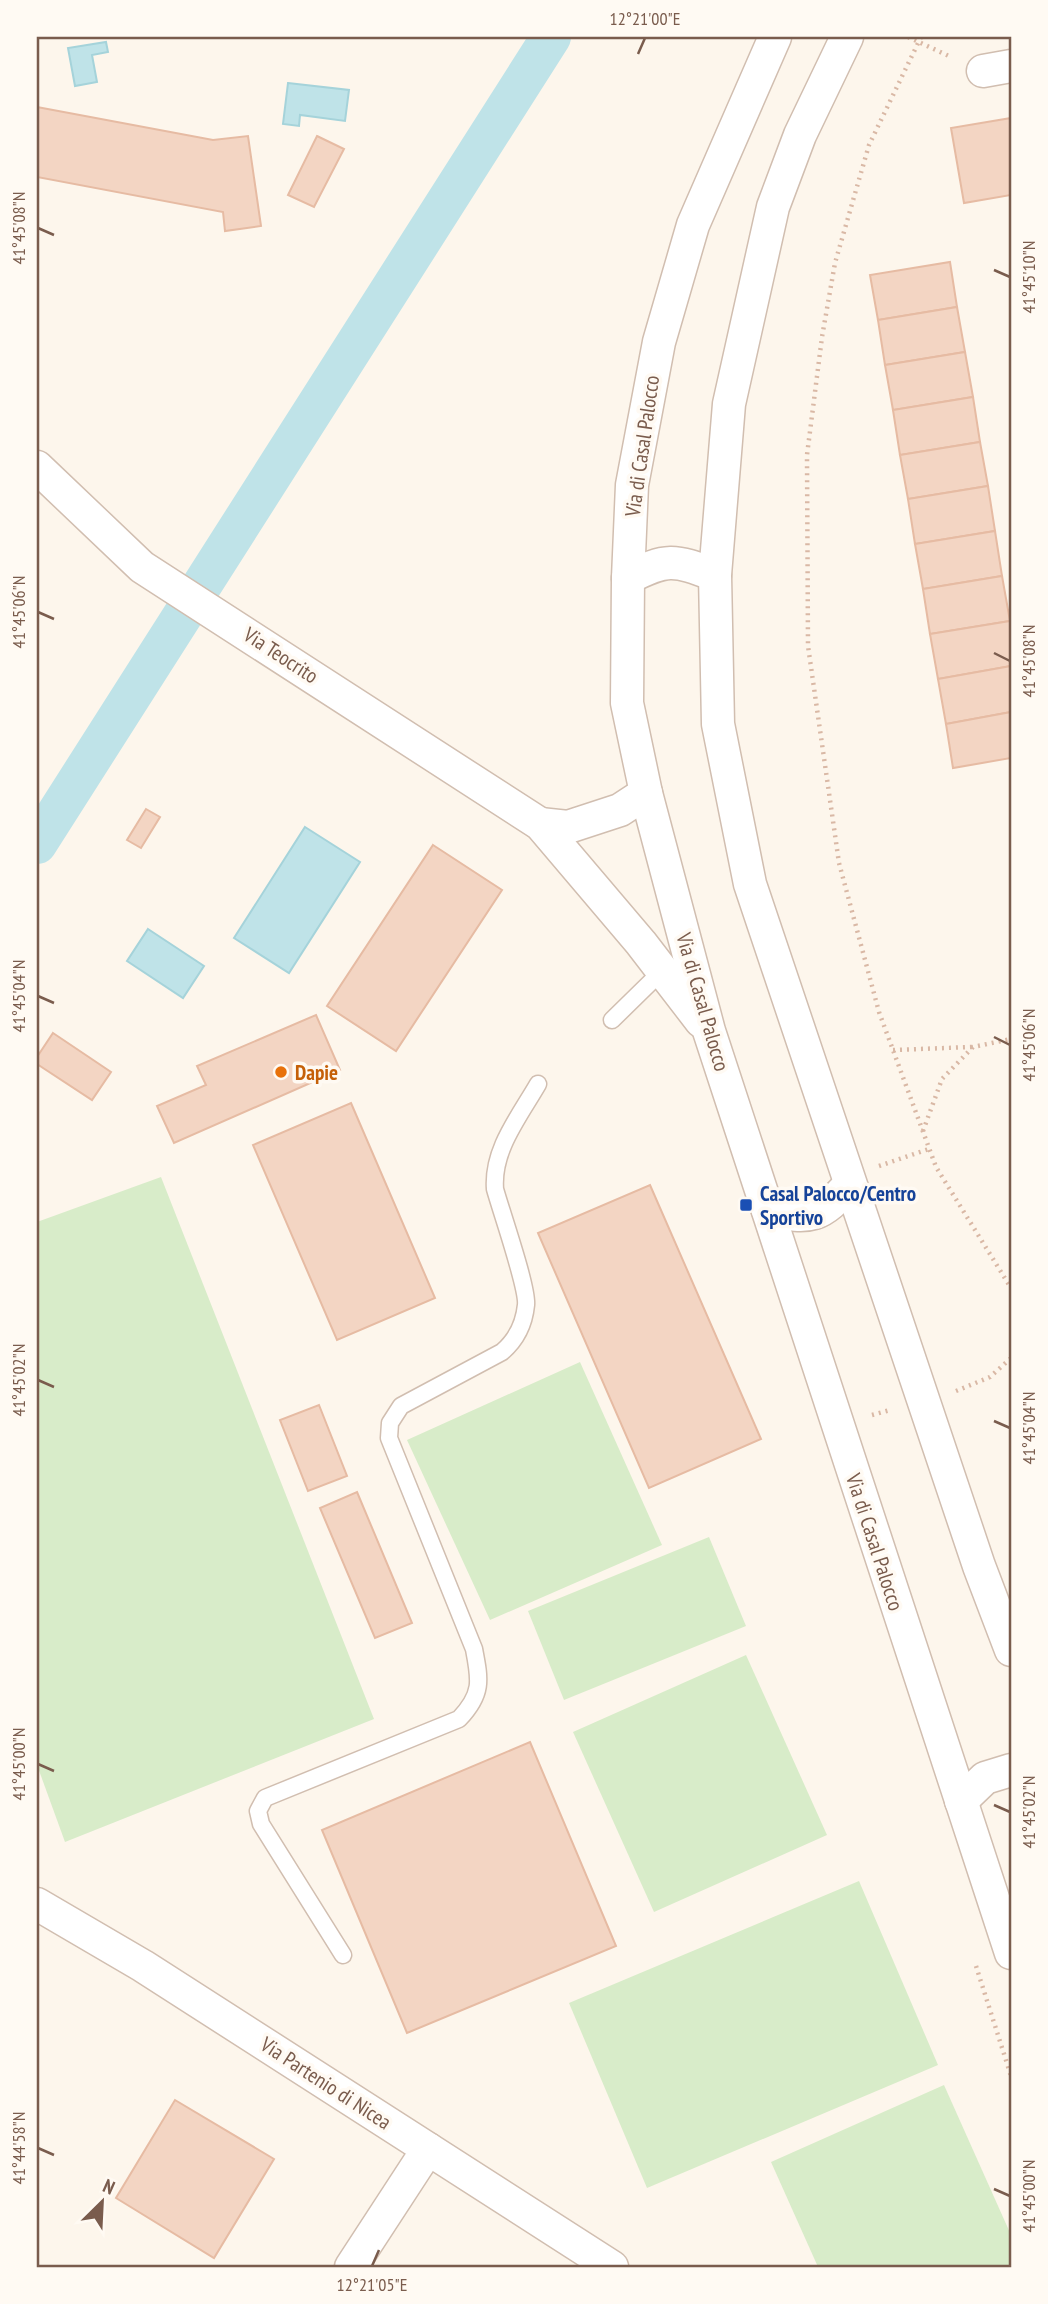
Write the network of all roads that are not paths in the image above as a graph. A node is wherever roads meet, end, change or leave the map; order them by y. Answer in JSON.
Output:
{"nodes":[{"id":1,"x":775,"y":37,"type":"edge"},
{"id":2,"x":848,"y":37,"type":"edge"},
{"id":3,"x":37,"y":467,"type":"edge"},
{"id":4,"x":715,"y":575,"type":"junction"},
{"id":5,"x":628,"y":578,"type":"junction"},
{"id":6,"x":646,"y":793,"type":"junction"},
{"id":7,"x":540,"y":824,"type":"junction"},
{"id":8,"x":662,"y":971,"type":"junction"},
{"id":9,"x":612,"y":1020,"type":"dead end"},
{"id":10,"x":709,"y":1031,"type":"junction"},
{"id":11,"x":538,"y":1084,"type":"dead end"},
{"id":12,"x":850,"y":1184,"type":"junction"},
{"id":13,"x":768,"y":1210,"type":"junction"},
{"id":14,"x":1011,"y":1650,"type":"edge"},
{"id":15,"x":1011,"y":1770,"type":"edge"},
{"id":16,"x":961,"y":1801,"type":"junction"},
{"id":17,"x":37,"y":1904,"type":"edge"},
{"id":18,"x":1011,"y":1953,"type":"edge"},
{"id":19,"x":343,"y":1955,"type":"dead end"},
{"id":20,"x":428,"y":2149,"type":"junction"},
{"id":21,"x":351,"y":2267,"type":"edge"},
{"id":22,"x":612,"y":2267,"type":"edge"}],
"edges":[{"from":1,"to":5,"type":"street","name":"Via di Casal Palocco"},
{"from":2,"to":4,"type":"street"},
{"from":3,"to":7,"type":"street","name":"Via Teocrito"},
{"from":4,"to":5,"type":"street"},
{"from":4,"to":12,"type":"street"},
{"from":5,"to":6,"type":"street","name":"Via di Casal Palocco"},
{"from":6,"to":7,"type":"street"},
{"from":6,"to":10,"type":"street","name":"Via di Casal Palocco"},
{"from":7,"to":8,"type":"street","name":"Via Teocrito"},
{"from":8,"to":9,"type":"lane"},
{"from":8,"to":10,"type":"street","name":"Via Teocrito"},
{"from":10,"to":13,"type":"street","name":"Via di Casal Palocco"},
{"from":11,"to":19,"type":"lane"},
{"from":12,"to":13,"type":"street"},
{"from":12,"to":14,"type":"street"},
{"from":13,"to":16,"type":"street","name":"Via di Casal Palocco"},
{"from":15,"to":16,"type":"street"},
{"from":16,"to":18,"type":"street","name":"Via di Casal Palocco"},
{"from":17,"to":20,"type":"street","name":"Via Partenio di Nicea"},
{"from":20,"to":21,"type":"street"},
{"from":20,"to":22,"type":"street","name":"Via Partenio di Nicea"}]}
